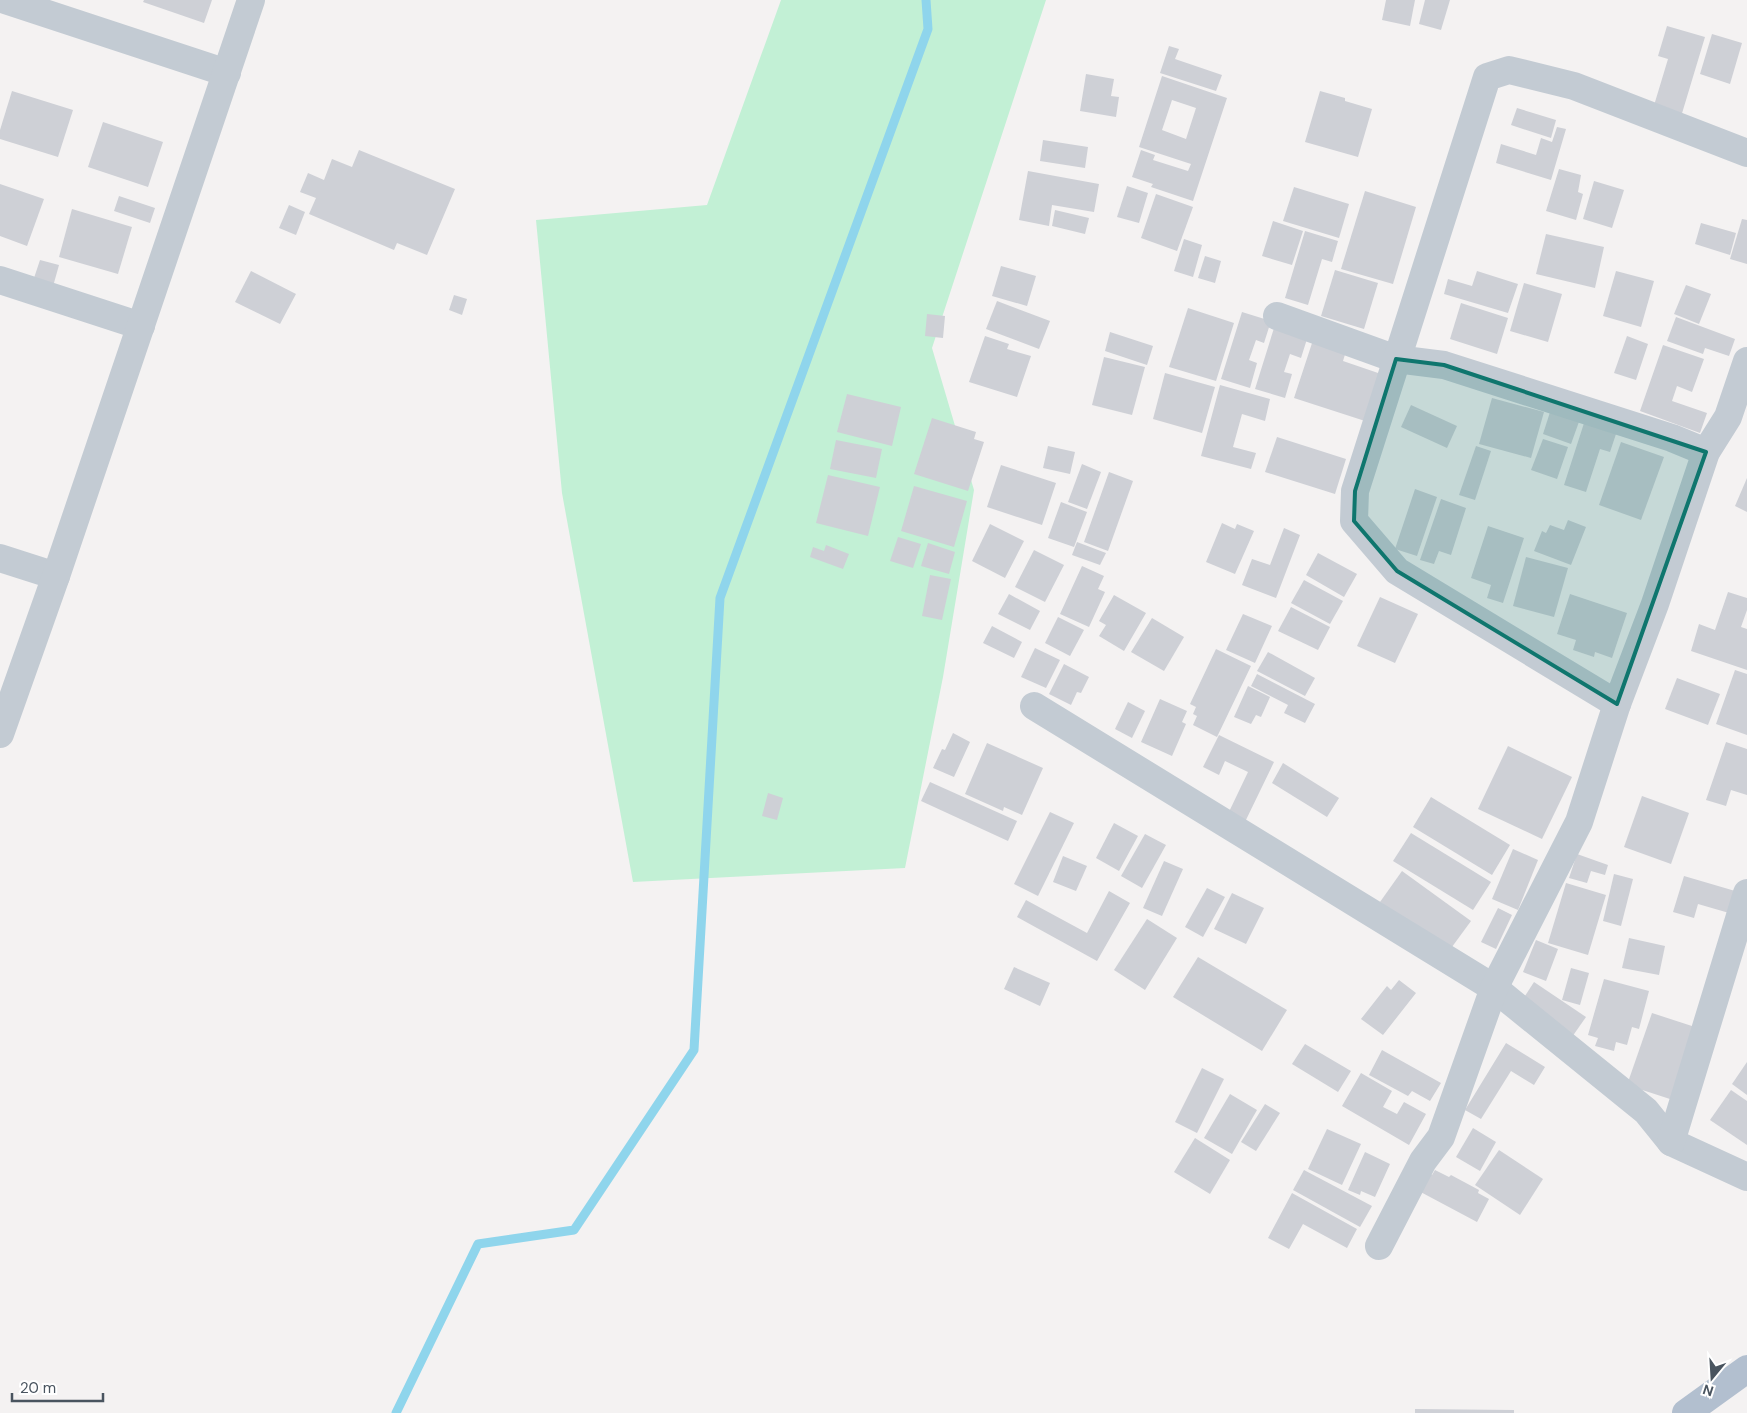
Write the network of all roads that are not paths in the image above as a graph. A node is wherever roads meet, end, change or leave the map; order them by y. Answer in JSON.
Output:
{"nodes":[{"id":1,"x":5,"y":0,"type":"edge"},
{"id":2,"x":251,"y":0,"type":"edge"},
{"id":3,"x":226,"y":73,"type":"junction"},
{"id":4,"x":1747,"y":153,"type":"edge"},
{"id":5,"x":0,"y":280,"type":"edge"},
{"id":6,"x":1277,"y":316,"type":"dead end"},
{"id":7,"x":141,"y":326,"type":"junction"},
{"id":8,"x":1396,"y":359,"type":"junction"},
{"id":9,"x":1747,"y":361,"type":"edge"},
{"id":10,"x":1706,"y":452,"type":"junction"},
{"id":11,"x":0,"y":558,"type":"edge"},
{"id":12,"x":56,"y":576,"type":"junction"},
{"id":13,"x":1617,"y":704,"type":"junction"},
{"id":14,"x":1034,"y":706,"type":"dead end"},
{"id":15,"x":0,"y":734,"type":"edge"},
{"id":16,"x":1747,"y":893,"type":"edge"},
{"id":17,"x":1494,"y":988,"type":"junction"},
{"id":18,"x":1671,"y":1142,"type":"junction"},
{"id":19,"x":1747,"y":1176,"type":"edge"},
{"id":20,"x":1379,"y":1246,"type":"dead end"},
{"id":21,"x":1747,"y":1368,"type":"edge"},
{"id":22,"x":1686,"y":1413,"type":"edge"}],
"edges":[{"from":1,"to":3,"type":"street"},
{"from":2,"to":3,"type":"street"},
{"from":3,"to":7,"type":"street"},
{"from":4,"to":8,"type":"street"},
{"from":5,"to":7,"type":"street"},
{"from":6,"to":8,"type":"street"},
{"from":7,"to":12,"type":"street"},
{"from":8,"to":10,"type":"street"},
{"from":8,"to":13,"type":"street"},
{"from":9,"to":10,"type":"street"},
{"from":10,"to":13,"type":"street"},
{"from":11,"to":12,"type":"street"},
{"from":12,"to":15,"type":"street"},
{"from":13,"to":17,"type":"street"},
{"from":14,"to":17,"type":"street"},
{"from":16,"to":18,"type":"street"},
{"from":17,"to":18,"type":"street"},
{"from":17,"to":20,"type":"street"},
{"from":18,"to":19,"type":"street"},
{"from":21,"to":22,"type":"main road"}]}
